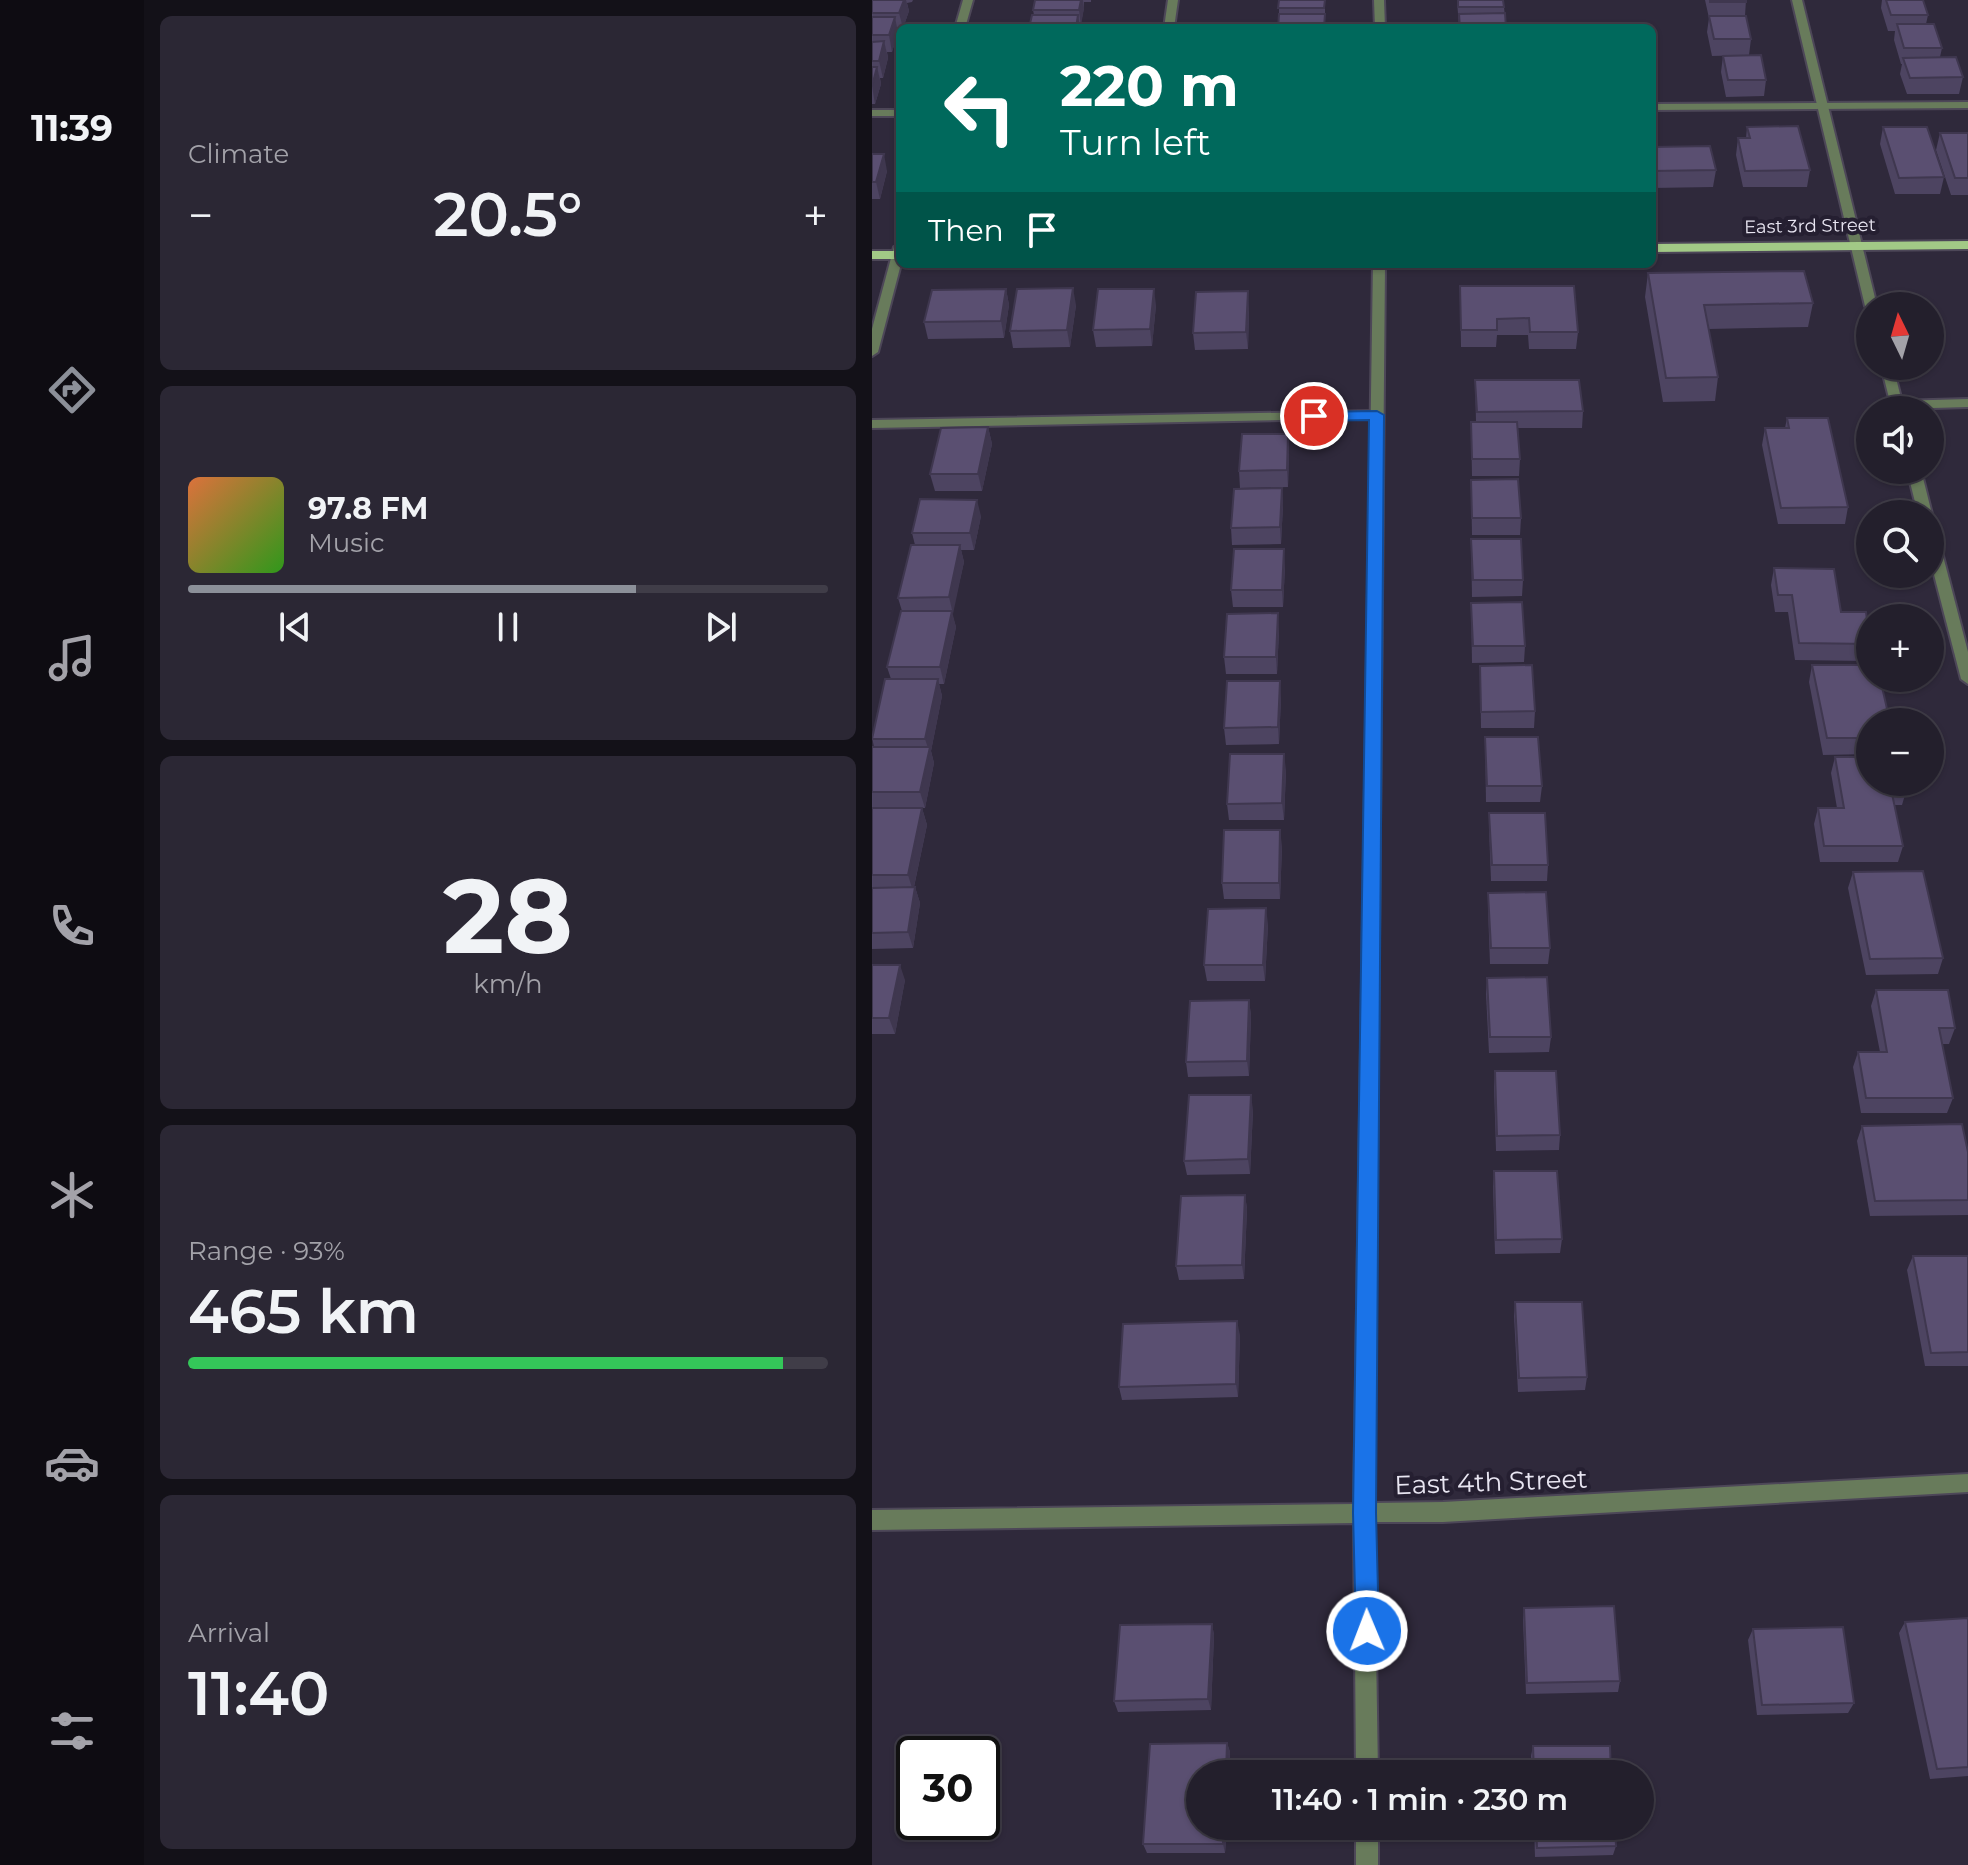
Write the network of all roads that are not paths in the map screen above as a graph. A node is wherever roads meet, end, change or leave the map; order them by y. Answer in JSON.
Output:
{"nodes":[{"id":1,"x":968,"y":0,"type":"edge"},
{"id":2,"x":1173,"y":0,"type":"edge"},
{"id":3,"x":1379,"y":0,"type":"edge"},
{"id":4,"x":1797,"y":0,"type":"edge"},
{"id":5,"x":961,"y":24,"type":"edge"},
{"id":6,"x":1170,"y":24,"type":"edge"},
{"id":7,"x":1380,"y":24,"type":"edge"},
{"id":8,"x":1968,"y":105,"type":"edge"},
{"id":9,"x":1821,"y":106,"type":"junction"},
{"id":10,"x":1656,"y":107,"type":"edge"},
{"id":11,"x":872,"y":113,"type":"edge"},
{"id":12,"x":896,"y":113,"type":"edge"},
{"id":13,"x":1968,"y":245,"type":"edge"},
{"id":14,"x":1856,"y":246,"type":"junction"},
{"id":15,"x":1656,"y":248,"type":"edge"},
{"id":16,"x":896,"y":252,"type":"edge"},
{"id":17,"x":872,"y":255,"type":"edge"},
{"id":18,"x":896,"y":263,"type":"edge"},
{"id":19,"x":1379,"y":268,"type":"edge"},
{"id":20,"x":1868,"y":292,"type":"edge"},
{"id":21,"x":872,"y":352,"type":"edge"},
{"id":22,"x":1968,"y":403,"type":"edge"},
{"id":23,"x":1944,"y":405,"type":"edge"},
{"id":24,"x":1377,"y":415,"type":"junction"},
{"id":25,"x":872,"y":424,"type":"edge"},
{"id":26,"x":1944,"y":587,"type":"edge"},
{"id":27,"x":1968,"y":679,"type":"edge"},
{"id":28,"x":1968,"y":1483,"type":"edge"},
{"id":29,"x":1364,"y":1513,"type":"junction"},
{"id":30,"x":872,"y":1520,"type":"edge"},
{"id":31,"x":1367,"y":1760,"type":"edge"},
{"id":32,"x":1367,"y":1840,"type":"edge"},
{"id":33,"x":1367,"y":1865,"type":"edge"}],
"edges":[{"from":1,"to":5,"type":"street"},
{"from":2,"to":6,"type":"street"},
{"from":3,"to":7,"type":"street"},
{"from":4,"to":9,"type":"street"},
{"from":8,"to":9,"type":"street"},
{"from":9,"to":10,"type":"street"},
{"from":9,"to":14,"type":"street"},
{"from":11,"to":12,"type":"street"},
{"from":13,"to":14,"type":"main road","name":"East 3rd Street"},
{"from":14,"to":15,"type":"main road","name":"East 3rd Street"},
{"from":14,"to":20,"type":"street"},
{"from":16,"to":17,"type":"main road"},
{"from":18,"to":21,"type":"street"},
{"from":19,"to":24,"type":"street"},
{"from":22,"to":23,"type":"street"},
{"from":24,"to":25,"type":"street"},
{"from":24,"to":29,"type":"street"},
{"from":26,"to":27,"type":"street"},
{"from":28,"to":29,"type":"street","name":"East 4th Street"},
{"from":29,"to":30,"type":"street","name":"East 4th Street"},
{"from":29,"to":31,"type":"street"},
{"from":32,"to":33,"type":"street"}]}
